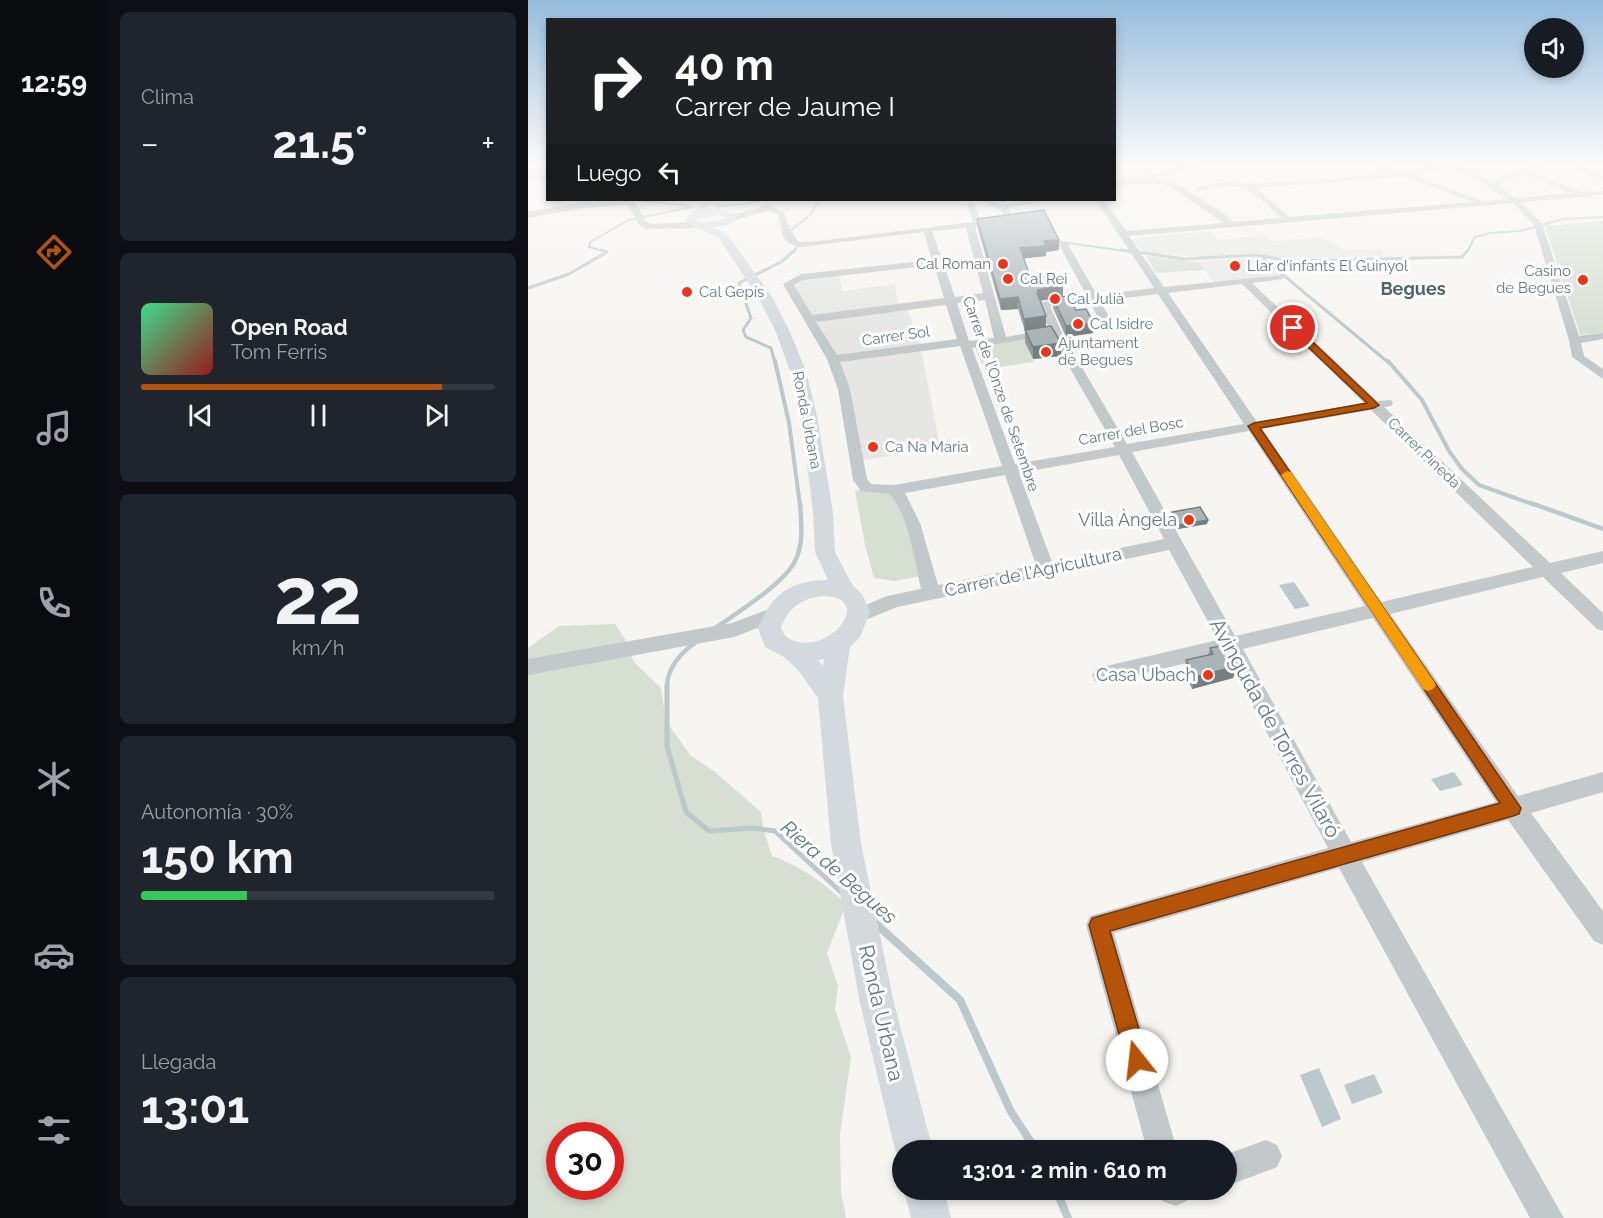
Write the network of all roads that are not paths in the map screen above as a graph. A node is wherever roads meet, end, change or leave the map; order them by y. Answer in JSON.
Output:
{"nodes":[{"id":1,"x":642,"y":221,"type":"edge"},
{"id":2,"x":687,"y":221,"type":"edge"},
{"id":3,"x":704,"y":221,"type":"edge"},
{"id":4,"x":725,"y":221,"type":"edge"},
{"id":5,"x":782,"y":221,"type":"edge"},
{"id":6,"x":974,"y":221,"type":"edge"},
{"id":7,"x":1010,"y":221,"type":"edge"},
{"id":8,"x":1115,"y":221,"type":"edge"},
{"id":9,"x":1226,"y":221,"type":"edge"},
{"id":10,"x":1278,"y":221,"type":"edge"},
{"id":11,"x":1534,"y":221,"type":"edge"},
{"id":12,"x":974,"y":224,"type":"junction"},
{"id":13,"x":1231,"y":225,"type":"junction"},
{"id":14,"x":927,"y":229,"type":"junction"},
{"id":15,"x":1125,"y":234,"type":"junction"},
{"id":16,"x":722,"y":235,"type":"junction"},
{"id":17,"x":1064,"y":245,"type":"dead end"},
{"id":18,"x":938,"y":262,"type":"junction"},
{"id":19,"x":1279,"y":277,"type":"dead end"},
{"id":20,"x":1245,"y":282,"type":"junction"},
{"id":21,"x":1161,"y":290,"type":"junction"},
{"id":22,"x":988,"y":296,"type":"junction"},
{"id":23,"x":1091,"y":299,"type":"junction"},
{"id":24,"x":950,"y":300,"type":"junction"},
{"id":25,"x":810,"y":318,"type":"junction"},
{"id":26,"x":1110,"y":329,"type":"dead end"},
{"id":27,"x":1056,"y":331,"type":"junction"},
{"id":28,"x":1603,"y":336,"type":"edge"},
{"id":29,"x":1575,"y":340,"type":"junction"},
{"id":30,"x":1001,"y":341,"type":"junction"},
{"id":31,"x":964,"y":343,"type":"junction"},
{"id":32,"x":833,"y":359,"type":"junction"},
{"id":33,"x":1603,"y":375,"type":"edge"},
{"id":34,"x":1380,"y":404,"type":"junction"},
{"id":35,"x":1254,"y":426,"type":"junction"},
{"id":36,"x":1123,"y":449,"type":"junction"},
{"id":37,"x":1010,"y":469,"type":"junction"},
{"id":38,"x":894,"y":490,"type":"junction"},
{"id":39,"x":1174,"y":543,"type":"junction"},
{"id":40,"x":825,"y":552,"type":"junction"},
{"id":41,"x":1603,"y":557,"type":"edge"},
{"id":42,"x":1046,"y":569,"type":"junction"},
{"id":43,"x":1545,"y":570,"type":"junction"},
{"id":44,"x":931,"y":593,"type":"junction"},
{"id":45,"x":794,"y":596,"type":"junction"},
{"id":46,"x":851,"y":601,"type":"junction"},
{"id":47,"x":1377,"y":610,"type":"junction"},
{"id":48,"x":775,"y":614,"type":"junction"},
{"id":49,"x":1603,"y":624,"type":"edge"},
{"id":50,"x":726,"y":631,"type":"junction"},
{"id":51,"x":772,"y":638,"type":"junction"},
{"id":52,"x":839,"y":642,"type":"junction"},
{"id":53,"x":1230,"y":646,"type":"junction"},
{"id":54,"x":793,"y":652,"type":"junction"},
{"id":55,"x":528,"y":667,"type":"edge"},
{"id":56,"x":1102,"y":675,"type":"dead end"},
{"id":57,"x":830,"y":696,"type":"junction"},
{"id":58,"x":1603,"y":782,"type":"edge"},
{"id":59,"x":1513,"y":808,"type":"junction"},
{"id":60,"x":1345,"y":855,"type":"junction"},
{"id":61,"x":1603,"y":932,"type":"edge"},
{"id":62,"x":911,"y":1140,"type":"edge"},
{"id":63,"x":1159,"y":1140,"type":"edge"},
{"id":64,"x":1266,"y":1156,"type":"dead end"},
{"id":65,"x":1237,"y":1166,"type":"edge"},
{"id":66,"x":926,"y":1200,"type":"edge"},
{"id":67,"x":931,"y":1218,"type":"edge"},
{"id":68,"x":1548,"y":1218,"type":"edge"}],
"edges":[{"from":1,"to":2,"type":"street"},
{"from":3,"to":16,"type":"main road"},
{"from":4,"to":16,"type":"main road"},
{"from":5,"to":14,"type":"street"},
{"from":6,"to":12,"type":"street"},
{"from":7,"to":12,"type":"street"},
{"from":8,"to":15,"type":"street"},
{"from":9,"to":13,"type":"street"},
{"from":10,"to":13,"type":"street"},
{"from":11,"to":29,"type":"street"},
{"from":12,"to":14,"type":"street"},
{"from":12,"to":22,"type":"street"},
{"from":13,"to":15,"type":"street"},
{"from":14,"to":18,"type":"street","name":"Carrer de l'Onze de Setembre"},
{"from":15,"to":21,"type":"street"},
{"from":16,"to":40,"type":"main road","name":"Ronda Urbana"},
{"from":17,"to":23,"type":"street"},
{"from":18,"to":24,"type":"street","name":"Carrer de l'Onze de Setembre"},
{"from":18,"to":25,"type":"street","name":"Carrer del Bosc"},
{"from":19,"to":20,"type":"street"},
{"from":20,"to":21,"type":"street"},
{"from":20,"to":34,"type":"street","name":"Carrer Pineda"},
{"from":21,"to":23,"type":"street"},
{"from":21,"to":35,"type":"street"},
{"from":22,"to":24,"type":"street"},
{"from":22,"to":30,"type":"street"},
{"from":23,"to":26,"type":"street"},
{"from":23,"to":27,"type":"street","name":"Avinguda de Torres Vilaró"},
{"from":24,"to":25,"type":"street"},
{"from":24,"to":31,"type":"street","name":"Carrer de l'Onze de Setembre"},
{"from":25,"to":32,"type":"street","name":"Carrer del Bosc"},
{"from":27,"to":30,"type":"street","name":"Carrer Sol"},
{"from":27,"to":36,"type":"street","name":"Avinguda de Torres Vilaró"},
{"from":28,"to":29,"type":"street"},
{"from":29,"to":33,"type":"street"},
{"from":30,"to":31,"type":"street","name":"Carrer Sol"},
{"from":31,"to":32,"type":"street","name":"Carrer Sol"},
{"from":31,"to":37,"type":"street","name":"Carrer de l'Onze de Setembre"},
{"from":32,"to":38,"type":"street","name":"Carrer del Bosc"},
{"from":34,"to":35,"type":"street","name":"Carrer del Bosc"},
{"from":34,"to":43,"type":"street","name":"Carrer Pineda"},
{"from":35,"to":36,"type":"street","name":"Carrer del Bosc"},
{"from":35,"to":47,"type":"street"},
{"from":36,"to":37,"type":"street","name":"Carrer del Bosc"},
{"from":36,"to":39,"type":"street","name":"Avinguda de Torres Vilaró"},
{"from":37,"to":38,"type":"street","name":"Carrer del Bosc"},
{"from":37,"to":42,"type":"street","name":"Carrer de l'Onze de Setembre"},
{"from":38,"to":44,"type":"street"},
{"from":39,"to":42,"type":"street","name":"Carrer de l'Agricultura"},
{"from":39,"to":53,"type":"street","name":"Avinguda de Torres Vilaró"},
{"from":40,"to":45,"type":"main road"},
{"from":40,"to":46,"type":"main road","name":"Ronda Urbana"},
{"from":41,"to":43,"type":"street"},
{"from":42,"to":44,"type":"street","name":"Carrer de l'Agricultura"},
{"from":43,"to":47,"type":"street"},
{"from":43,"to":49,"type":"street","name":"Carrer Pineda"},
{"from":44,"to":46,"type":"street","name":"Carrer de l'Agricultura"},
{"from":45,"to":46,"type":"main road"},
{"from":45,"to":48,"type":"main road"},
{"from":46,"to":52,"type":"main road","name":"Ronda Urbana"},
{"from":47,"to":53,"type":"street"},
{"from":47,"to":59,"type":"street"},
{"from":48,"to":50,"type":"street"},
{"from":48,"to":51,"type":"main road"},
{"from":50,"to":51,"type":"street"},
{"from":50,"to":55,"type":"street"},
{"from":51,"to":54,"type":"main road","name":"Ronda Urbana"},
{"from":52,"to":54,"type":"main road"},
{"from":52,"to":57,"type":"main road","name":"Ronda Urbana"},
{"from":53,"to":56,"type":"street"},
{"from":53,"to":60,"type":"street","name":"Avinguda de Torres Vilaró"},
{"from":54,"to":57,"type":"main road","name":"Ronda Urbana"},
{"from":57,"to":62,"type":"main road","name":"Ronda Urbana"},
{"from":58,"to":59,"type":"street"},
{"from":59,"to":60,"type":"street"},
{"from":59,"to":61,"type":"street"},
{"from":60,"to":63,"type":"street"},
{"from":60,"to":68,"type":"street","name":"Avinguda de Torres Vilaró"},
{"from":64,"to":65,"type":"street"},
{"from":66,"to":67,"type":"main road"}]}
